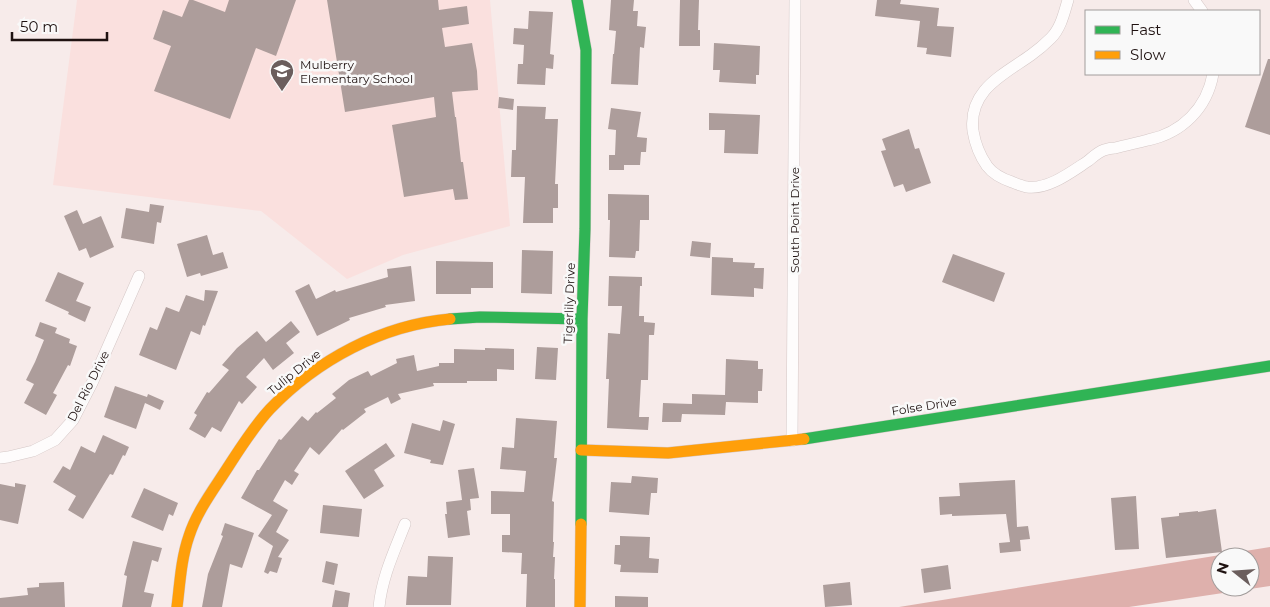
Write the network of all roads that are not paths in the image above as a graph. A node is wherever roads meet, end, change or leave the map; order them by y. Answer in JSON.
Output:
{"nodes":[{"id":1,"x":577,"y":0,"type":"edge"},
{"id":2,"x":795,"y":0,"type":"edge"},
{"id":3,"x":1068,"y":0,"type":"edge"},
{"id":4,"x":1213,"y":75,"type":"edge"},
{"id":5,"x":139,"y":276,"type":"dead end"},
{"id":6,"x":582,"y":319,"type":"junction"},
{"id":7,"x":1270,"y":366,"type":"edge"},
{"id":8,"x":792,"y":441,"type":"junction"},
{"id":9,"x":581,"y":450,"type":"junction"},
{"id":10,"x":0,"y":458,"type":"edge"},
{"id":11,"x":405,"y":524,"type":"dead end"},
{"id":12,"x":177,"y":607,"type":"edge"},
{"id":13,"x":379,"y":607,"type":"edge"},
{"id":14,"x":580,"y":607,"type":"edge"}],
"edges":[{"from":1,"to":6,"type":"street","name":"Tigerlily Drive"},
{"from":2,"to":8,"type":"street","name":"South Point Drive"},
{"from":3,"to":4,"type":"street"},
{"from":5,"to":10,"type":"street","name":"Del Rio Drive"},
{"from":6,"to":9,"type":"street","name":"Tigerlily Drive"},
{"from":6,"to":12,"type":"street","name":"Tulip Drive"},
{"from":7,"to":8,"type":"street","name":"Folse Drive"},
{"from":8,"to":9,"type":"street","name":"Folse Drive"},
{"from":9,"to":14,"type":"street","name":"Tigerlily Drive"},
{"from":11,"to":13,"type":"street"}]}
